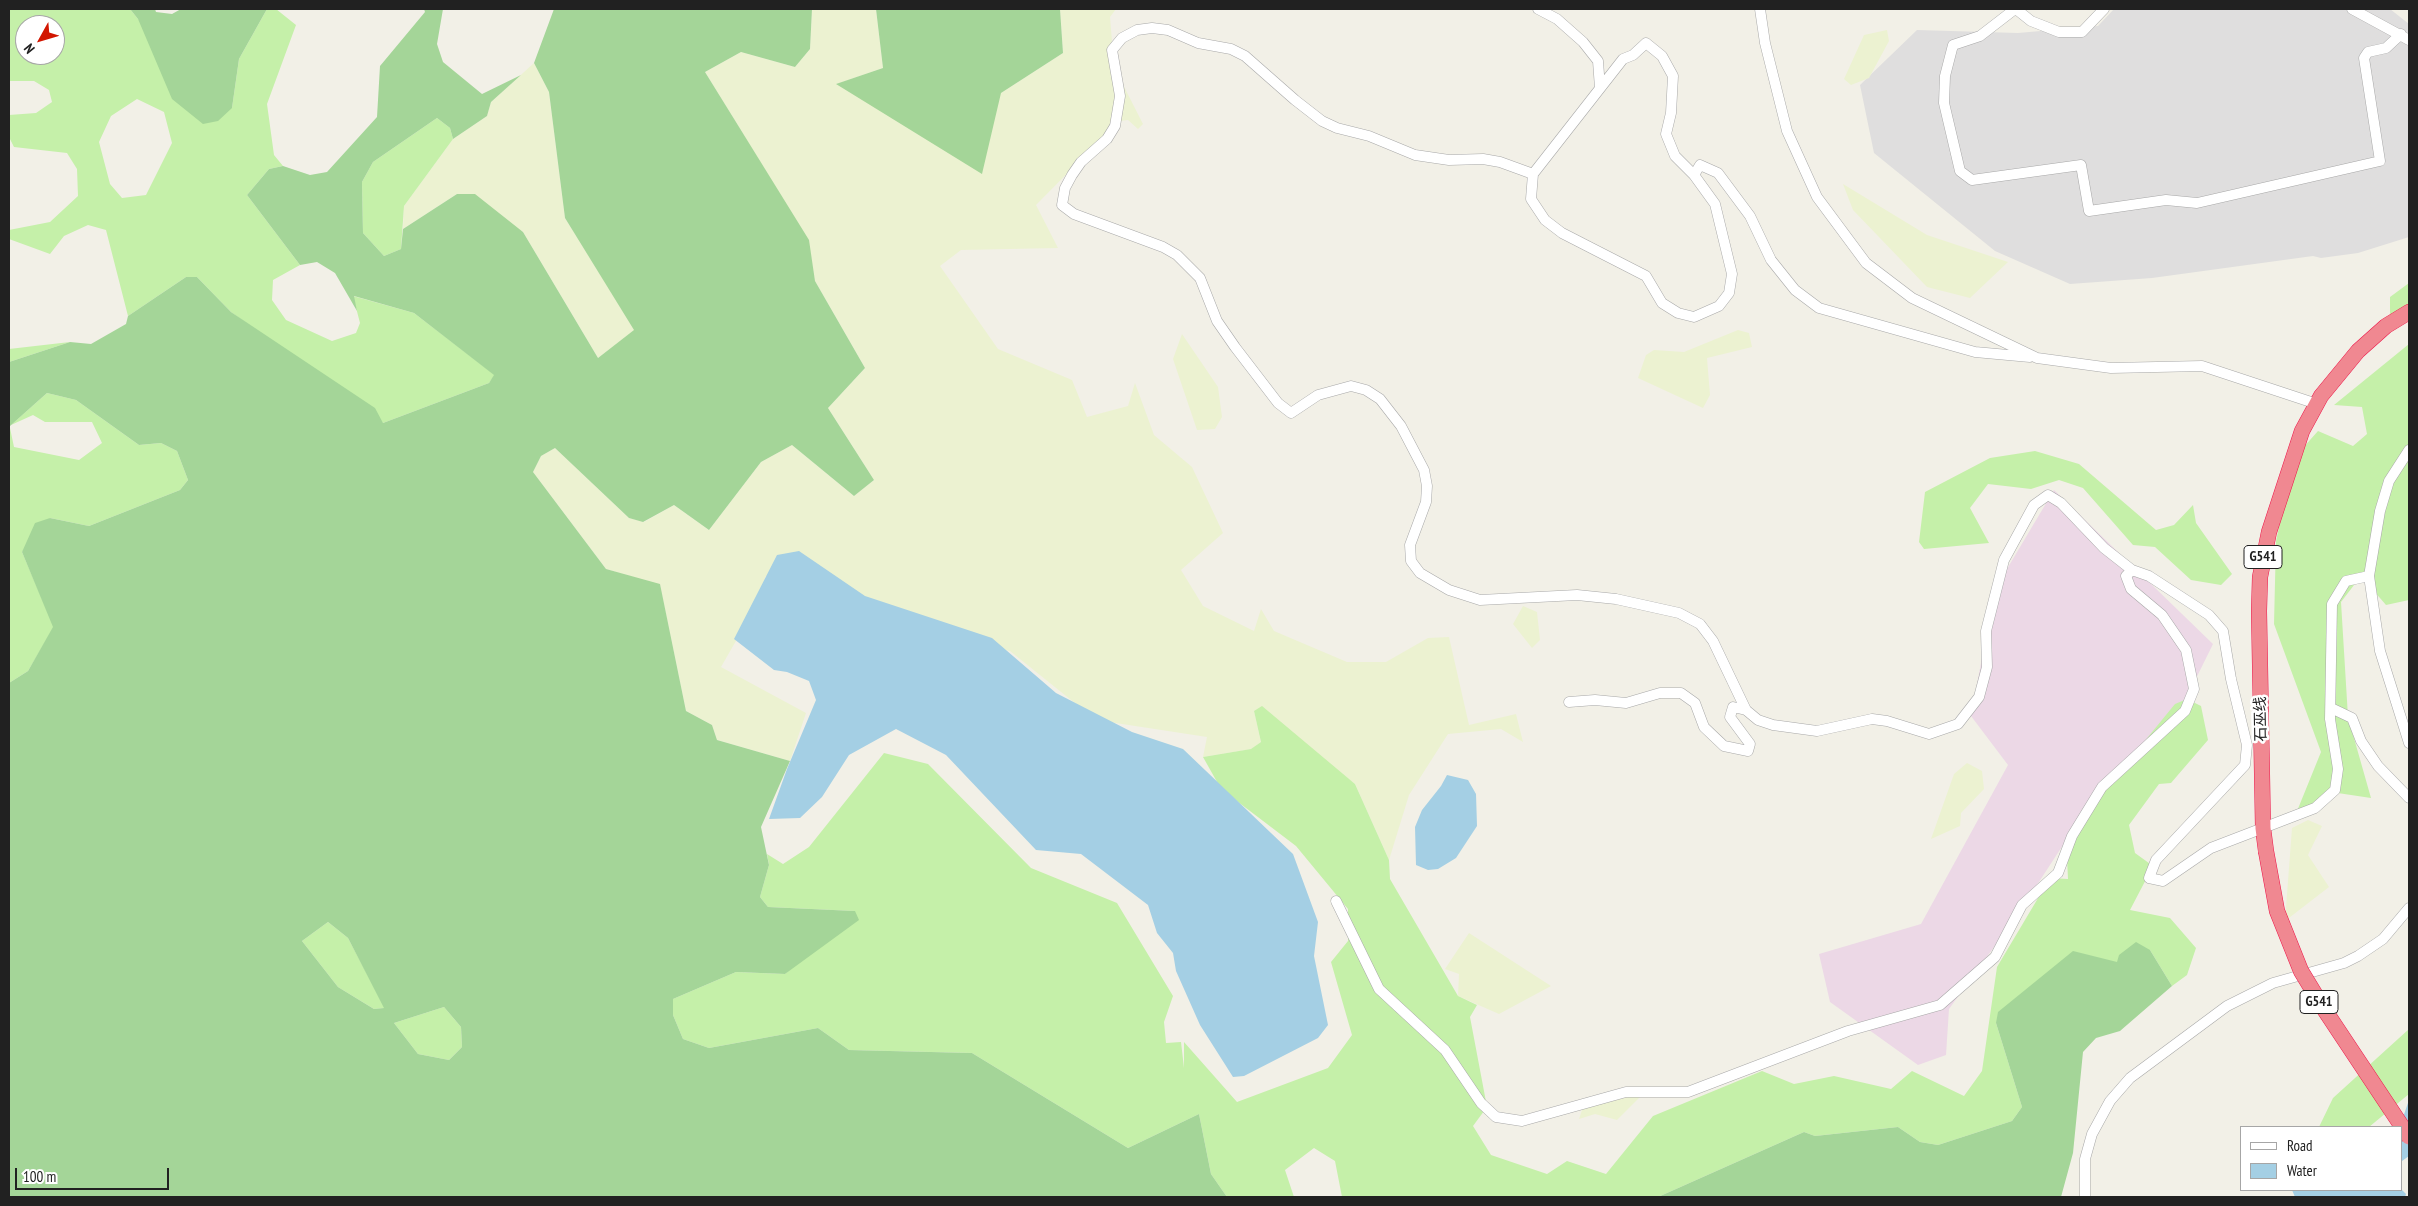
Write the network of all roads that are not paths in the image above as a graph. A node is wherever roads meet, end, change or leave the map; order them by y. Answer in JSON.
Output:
{"nodes":[{"id":1,"x":1538,"y":9,"type":"edge"},
{"id":2,"x":1760,"y":9,"type":"edge"},
{"id":3,"x":2015,"y":9,"type":"edge"},
{"id":4,"x":2104,"y":9,"type":"edge"},
{"id":5,"x":2352,"y":9,"type":"edge"},
{"id":6,"x":2405,"y":37,"type":"edge"},
{"id":7,"x":1600,"y":88,"type":"junction"},
{"id":8,"x":1533,"y":174,"type":"junction"},
{"id":9,"x":1694,"y":174,"type":"junction"},
{"id":10,"x":2409,"y":312,"type":"edge"},
{"id":11,"x":2037,"y":358,"type":"junction"},
{"id":12,"x":2317,"y":404,"type":"junction"},
{"id":13,"x":2409,"y":450,"type":"edge"},
{"id":14,"x":2132,"y":570,"type":"junction"},
{"id":15,"x":2369,"y":576,"type":"junction"},
{"id":16,"x":1569,"y":702,"type":"dead end"},
{"id":17,"x":2331,"y":708,"type":"junction"},
{"id":18,"x":1746,"y":710,"type":"junction"},
{"id":19,"x":2409,"y":742,"type":"edge"},
{"id":20,"x":2409,"y":798,"type":"edge"},
{"id":21,"x":2263,"y":828,"type":"junction"},
{"id":22,"x":1336,"y":901,"type":"dead end"},
{"id":23,"x":2409,"y":908,"type":"edge"},
{"id":24,"x":2402,"y":1126,"type":"edge"},
{"id":25,"x":2085,"y":1197,"type":"edge"}],
"edges":[{"from":1,"to":7,"type":"street"},
{"from":2,"to":11,"type":"street"},
{"from":3,"to":4,"type":"street"},
{"from":3,"to":6,"type":"street"},
{"from":5,"to":6,"type":"street"},
{"from":7,"to":8,"type":"street"},
{"from":7,"to":9,"type":"street"},
{"from":8,"to":9,"type":"street"},
{"from":8,"to":18,"type":"street"},
{"from":9,"to":11,"type":"street"},
{"from":10,"to":12,"type":"highway","name":"石巫线","number":"G541"},
{"from":11,"to":12,"type":"street"},
{"from":12,"to":21,"type":"highway","name":"石巫线","number":"G541"},
{"from":13,"to":15,"type":"street"},
{"from":14,"to":18,"type":"street"},
{"from":14,"to":21,"type":"street"},
{"from":14,"to":22,"type":"street"},
{"from":15,"to":17,"type":"street"},
{"from":15,"to":19,"type":"street"},
{"from":16,"to":18,"type":"street"},
{"from":17,"to":20,"type":"street"},
{"from":17,"to":21,"type":"street"},
{"from":21,"to":24,"type":"highway","name":"石巫线","number":"G541","bridge":true},
{"from":23,"to":25,"type":"street"}]}
